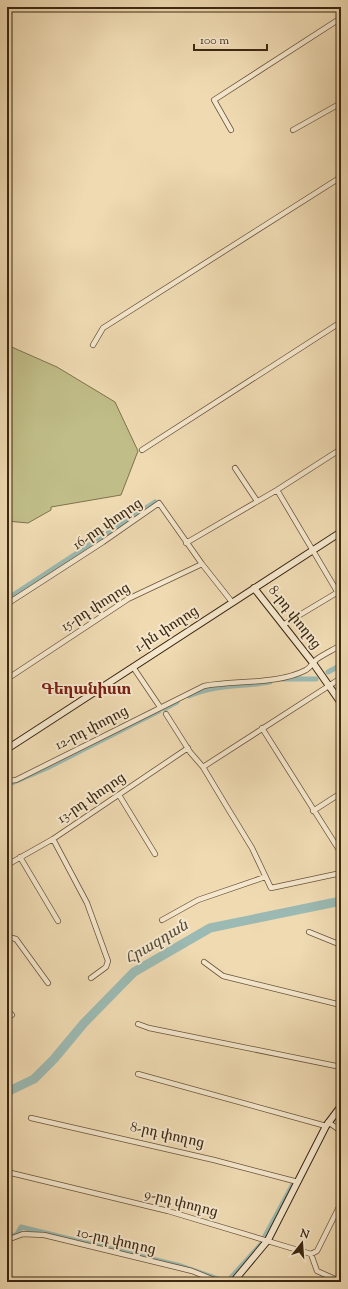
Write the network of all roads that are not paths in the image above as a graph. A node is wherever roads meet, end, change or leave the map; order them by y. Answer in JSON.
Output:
{"nodes":[{"id":1,"x":341,"y":18,"type":"edge"},
{"id":2,"x":341,"y":103,"type":"edge"},
{"id":3,"x":231,"y":130,"type":"dead end"},
{"id":4,"x":293,"y":130,"type":"dead end"},
{"id":5,"x":341,"y":177,"type":"edge"},
{"id":6,"x":341,"y":322,"type":"edge"},
{"id":7,"x":93,"y":345,"type":"dead end"},
{"id":8,"x":142,"y":450,"type":"dead end"},
{"id":9,"x":341,"y":450,"type":"edge"},
{"id":10,"x":235,"y":468,"type":"dead end"},
{"id":11,"x":277,"y":490,"type":"junction"},
{"id":12,"x":257,"y":501,"type":"junction"},
{"id":13,"x":341,"y":532,"type":"edge"},
{"id":14,"x":186,"y":543,"type":"junction"},
{"id":15,"x":312,"y":550,"type":"junction"},
{"id":16,"x":202,"y":564,"type":"junction"},
{"id":17,"x":254,"y":588,"type":"junction"},
{"id":18,"x":338,"y":592,"type":"junction"},
{"id":19,"x":341,"y":598,"type":"edge"},
{"id":20,"x":232,"y":602,"type":"junction"},
{"id":21,"x":7,"y":604,"type":"edge"},
{"id":22,"x":283,"y":624,"type":"junction"},
{"id":23,"x":341,"y":645,"type":"edge"},
{"id":24,"x":313,"y":663,"type":"junction"},
{"id":25,"x":133,"y":667,"type":"junction"},
{"id":26,"x":341,"y":678,"type":"edge"},
{"id":27,"x":7,"y":679,"type":"edge"},
{"id":28,"x":329,"y":686,"type":"junction"},
{"id":29,"x":341,"y":703,"type":"edge"},
{"id":30,"x":160,"y":707,"type":"junction"},
{"id":31,"x":166,"y":714,"type":"dead end"},
{"id":32,"x":262,"y":728,"type":"junction"},
{"id":33,"x":8,"y":746,"type":"edge"},
{"id":34,"x":188,"y":748,"type":"junction"},
{"id":35,"x":203,"y":767,"type":"junction"},
{"id":36,"x":7,"y":782,"type":"edge"},
{"id":37,"x":341,"y":793,"type":"edge"},
{"id":38,"x":119,"y":795,"type":"junction"},
{"id":39,"x":313,"y":811,"type":"junction"},
{"id":40,"x":53,"y":838,"type":"junction"},
{"id":41,"x":341,"y":853,"type":"edge"},
{"id":42,"x":155,"y":854,"type":"dead end"},
{"id":43,"x":20,"y":857,"type":"junction"},
{"id":44,"x":7,"y":865,"type":"edge"},
{"id":45,"x":341,"y":873,"type":"edge"},
{"id":46,"x":265,"y":877,"type":"junction"},
{"id":47,"x":162,"y":920,"type":"dead end"},
{"id":48,"x":58,"y":921,"type":"dead end"},
{"id":49,"x":309,"y":932,"type":"dead end"},
{"id":50,"x":7,"y":940,"type":"edge"},
{"id":51,"x":341,"y":945,"type":"edge"},
{"id":52,"x":204,"y":962,"type":"dead end"},
{"id":53,"x":91,"y":978,"type":"dead end"},
{"id":54,"x":48,"y":982,"type":"dead end"},
{"id":55,"x":341,"y":1005,"type":"edge"},
{"id":56,"x":7,"y":1010,"type":"edge"},
{"id":57,"x":12,"y":1015,"type":"dead end"},
{"id":58,"x":138,"y":1024,"type":"dead end"},
{"id":59,"x":341,"y":1067,"type":"edge"},
{"id":60,"x":138,"y":1074,"type":"dead end"},
{"id":61,"x":341,"y":1107,"type":"edge"},
{"id":62,"x":31,"y":1118,"type":"dead end"},
{"id":63,"x":327,"y":1124,"type":"junction"},
{"id":64,"x":341,"y":1131,"type":"edge"},
{"id":65,"x":7,"y":1172,"type":"edge"},
{"id":66,"x":298,"y":1182,"type":"junction"},
{"id":67,"x":341,"y":1203,"type":"edge"},
{"id":68,"x":7,"y":1240,"type":"edge"},
{"id":69,"x":268,"y":1240,"type":"junction"},
{"id":70,"x":311,"y":1254,"type":"junction"},
{"id":71,"x":335,"y":1279,"type":"dead end"},
{"id":72,"x":219,"y":1282,"type":"edge"},
{"id":73,"x":233,"y":1282,"type":"edge"}],
"edges":[{"from":1,"to":3,"type":"street"},
{"from":2,"to":4,"type":"street"},
{"from":5,"to":7,"type":"street"},
{"from":6,"to":8,"type":"street"},
{"from":9,"to":11,"type":"street"},
{"from":10,"to":12,"type":"street"},
{"from":11,"to":12,"type":"street"},
{"from":11,"to":15,"type":"street"},
{"from":12,"to":14,"type":"street"},
{"from":13,"to":15,"type":"main road","name":"1-ին փողոց"},
{"from":14,"to":16,"type":"street","name":"16-րդ փողոց"},
{"from":14,"to":21,"type":"street","name":"16-րդ փողոց"},
{"from":15,"to":17,"type":"main road","name":"1-ին փողոց"},
{"from":15,"to":18,"type":"street"},
{"from":16,"to":20,"type":"street","name":"16-րդ փողոց"},
{"from":16,"to":27,"type":"street","name":"15-րդ փողոց"},
{"from":17,"to":20,"type":"main road","name":"1-ին փողոց"},
{"from":17,"to":22,"type":"main road","name":"8-րդ փողոց"},
{"from":18,"to":19,"type":"street"},
{"from":18,"to":22,"type":"street"},
{"from":20,"to":25,"type":"main road","name":"1-ին փողոց"},
{"from":22,"to":24,"type":"main road","name":"8-րդ փողոց"},
{"from":23,"to":24,"type":"street","name":"12-րդ փողոց"},
{"from":24,"to":28,"type":"main road","name":"8-րդ փողոց"},
{"from":24,"to":30,"type":"street","name":"12-րդ փողոց"},
{"from":25,"to":30,"type":"street"},
{"from":25,"to":33,"type":"main road","name":"1-ին փողոց"},
{"from":26,"to":28,"type":"street"},
{"from":28,"to":29,"type":"main road","name":"8-րդ փողոց"},
{"from":28,"to":32,"type":"street"},
{"from":30,"to":36,"type":"street","name":"12-րդ փողոց"},
{"from":31,"to":34,"type":"street"},
{"from":32,"to":35,"type":"street"},
{"from":32,"to":39,"type":"street"},
{"from":34,"to":35,"type":"street"},
{"from":34,"to":38,"type":"street","name":"13-րդ փողոց"},
{"from":35,"to":46,"type":"street"},
{"from":37,"to":39,"type":"street"},
{"from":38,"to":40,"type":"street","name":"13-րդ փողոց"},
{"from":38,"to":42,"type":"street"},
{"from":39,"to":41,"type":"street"},
{"from":40,"to":43,"type":"street","name":"13-րդ փողոց"},
{"from":40,"to":53,"type":"street"},
{"from":43,"to":44,"type":"street","name":"13-րդ փողոց"},
{"from":43,"to":48,"type":"street"},
{"from":45,"to":46,"type":"street"},
{"from":46,"to":47,"type":"street"},
{"from":49,"to":51,"type":"street"},
{"from":50,"to":54,"type":"street"},
{"from":52,"to":55,"type":"street"},
{"from":56,"to":57,"type":"street"},
{"from":58,"to":59,"type":"street"},
{"from":60,"to":63,"type":"street"},
{"from":61,"to":63,"type":"main road"},
{"from":62,"to":66,"type":"street","name":"8-րդ փողոց"},
{"from":63,"to":64,"type":"street"},
{"from":63,"to":66,"type":"main road"},
{"from":65,"to":69,"type":"street","name":"9-րդ փողոց"},
{"from":66,"to":69,"type":"main road"},
{"from":67,"to":70,"type":"street"},
{"from":68,"to":72,"type":"street","name":"10-րդ փողոց"},
{"from":69,"to":70,"type":"street","name":"9-րդ փողոց"},
{"from":69,"to":73,"type":"main road"},
{"from":70,"to":71,"type":"street"}]}
